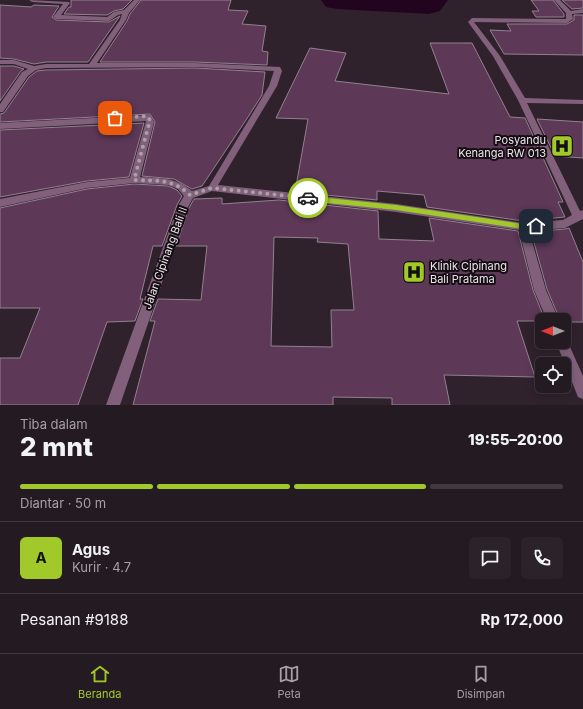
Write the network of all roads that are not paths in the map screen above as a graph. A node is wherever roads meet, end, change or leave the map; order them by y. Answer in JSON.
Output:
{"nodes":[{"id":1,"x":32,"y":0,"type":"edge"},
{"id":2,"x":137,"y":0,"type":"edge"},
{"id":3,"x":557,"y":0,"type":"edge"},
{"id":4,"x":583,"y":11,"type":"edge"},
{"id":5,"x":126,"y":12,"type":"junction"},
{"id":6,"x":569,"y":12,"type":"junction"},
{"id":7,"x":0,"y":62,"type":"edge"},
{"id":8,"x":92,"y":66,"type":"junction"},
{"id":9,"x":34,"y":68,"type":"junction"},
{"id":10,"x":522,"y":100,"type":"junction"},
{"id":11,"x":583,"y":102,"type":"edge"},
{"id":12,"x":0,"y":110,"type":"edge"},
{"id":13,"x":0,"y":126,"type":"edge"},
{"id":14,"x":134,"y":180,"type":"junction"},
{"id":15,"x":212,"y":188,"type":"junction"},
{"id":16,"x":190,"y":195,"type":"junction"},
{"id":17,"x":0,"y":203,"type":"edge"},
{"id":18,"x":581,"y":216,"type":"edge"},
{"id":19,"x":523,"y":227,"type":"junction"},
{"id":20,"x":550,"y":313,"type":"edge"},
{"id":21,"x":565,"y":349,"type":"edge"},
{"id":22,"x":583,"y":392,"type":"edge"},
{"id":23,"x":113,"y":405,"type":"edge"}],
"edges":[{"from":1,"to":5,"type":"street"},
{"from":2,"to":5,"type":"street"},
{"from":3,"to":6,"type":"street"},
{"from":4,"to":6,"type":"street"},
{"from":5,"to":8,"type":"street"},
{"from":6,"to":10,"type":"street"},
{"from":7,"to":9,"type":"street"},
{"from":8,"to":9,"type":"street"},
{"from":8,"to":15,"type":"street"},
{"from":9,"to":12,"type":"street"},
{"from":10,"to":11,"type":"street"},
{"from":10,"to":18,"type":"street"},
{"from":13,"to":14,"type":"street"},
{"from":14,"to":16,"type":"street"},
{"from":14,"to":17,"type":"street"},
{"from":15,"to":16,"type":"street","name":"Jalan Cipinang Bali II"},
{"from":15,"to":19,"type":"street","name":"Jalan Cipinang Bali II"},
{"from":16,"to":23,"type":"street","name":"Jalan Cipinang Bali II"},
{"from":18,"to":19,"type":"street","name":"Jalan Cipinang Bali II"},
{"from":19,"to":20,"type":"street"},
{"from":21,"to":22,"type":"street"}]}
